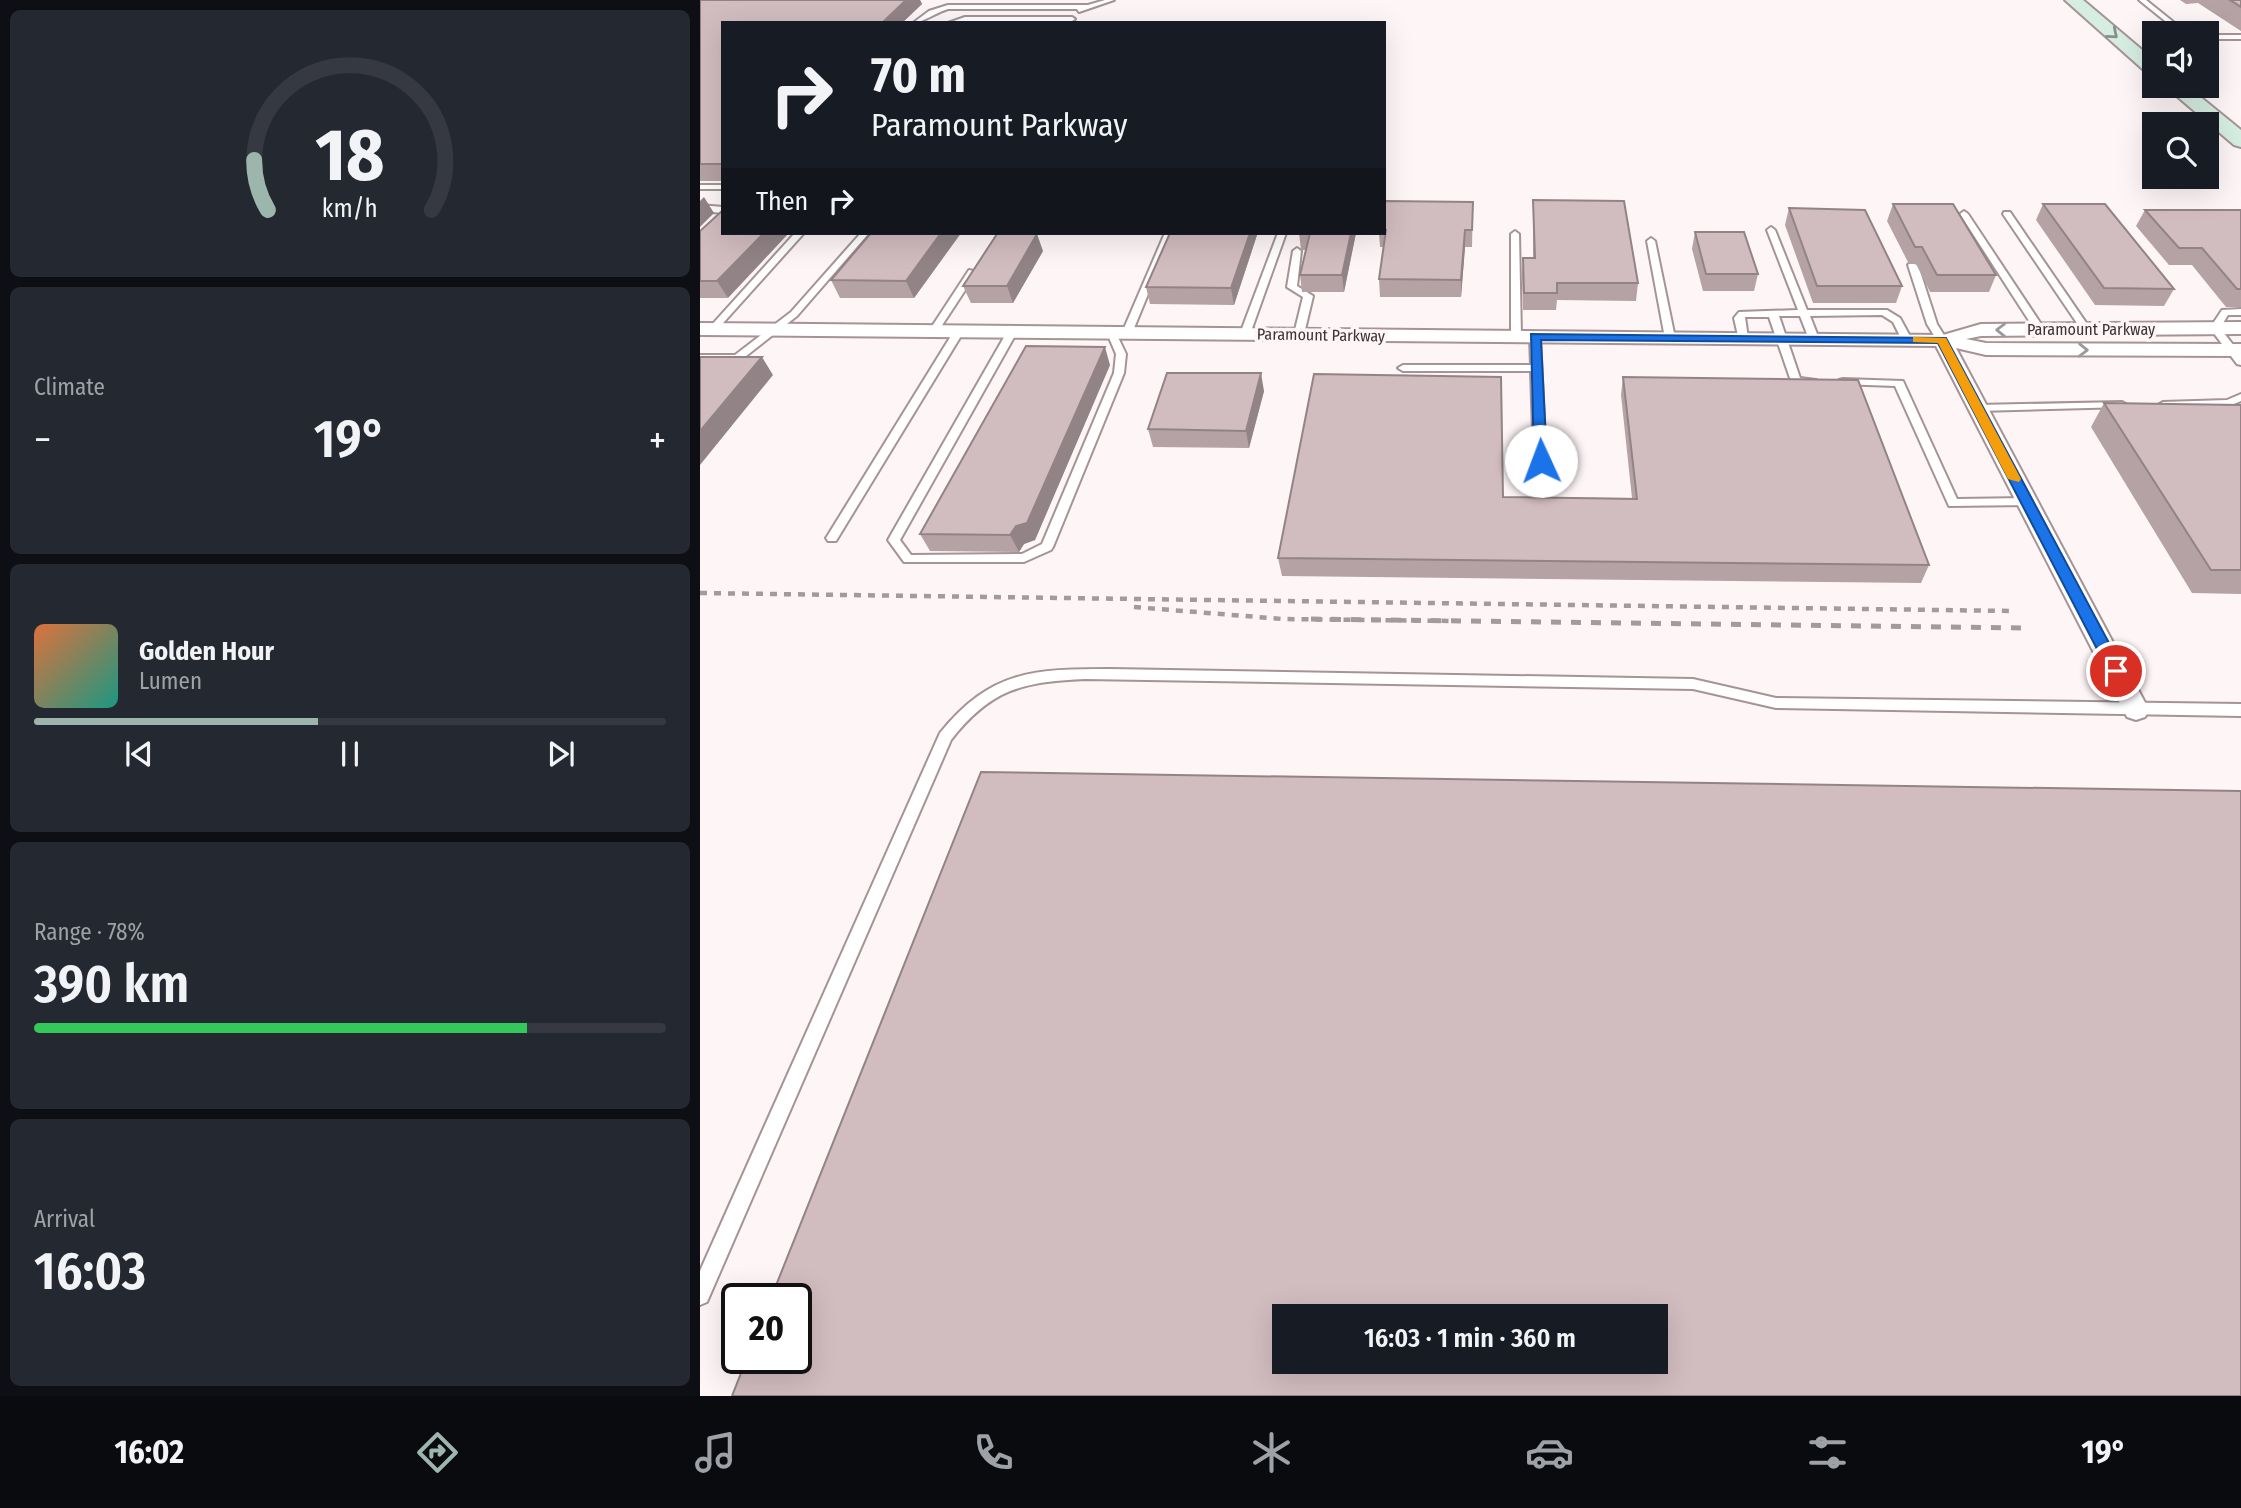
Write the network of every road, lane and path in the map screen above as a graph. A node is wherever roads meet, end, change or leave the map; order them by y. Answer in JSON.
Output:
{"nodes":[{"id":1,"x":1111,"y":0,"type":"edge"},
{"id":2,"x":2073,"y":0,"type":"edge"},
{"id":3,"x":2096,"y":0,"type":"edge"},
{"id":4,"x":2142,"y":0,"type":"edge"},
{"id":5,"x":1087,"y":7,"type":"junction"},
{"id":6,"x":919,"y":21,"type":"edge"},
{"id":7,"x":958,"y":21,"type":"edge"},
{"id":8,"x":1070,"y":21,"type":"edge"},
{"id":9,"x":2169,"y":21,"type":"edge"},
{"id":10,"x":2219,"y":37,"type":"edge"},
{"id":11,"x":2241,"y":37,"type":"edge"},
{"id":12,"x":2142,"y":40,"type":"edge"},
{"id":13,"x":2142,"y":59,"type":"edge"},
{"id":14,"x":2189,"y":98,"type":"edge"},
{"id":15,"x":2210,"y":98,"type":"edge"},
{"id":16,"x":2241,"y":124,"type":"edge"},
{"id":17,"x":2241,"y":141,"type":"edge"},
{"id":18,"x":700,"y":187,"type":"edge"},
{"id":19,"x":721,"y":187,"type":"edge"},
{"id":20,"x":700,"y":208,"type":"edge"},
{"id":21,"x":721,"y":211,"type":"edge"},
{"id":22,"x":721,"y":214,"type":"edge"},
{"id":23,"x":1964,"y":214,"type":"dead end"},
{"id":24,"x":2007,"y":214,"type":"dead end"},
{"id":25,"x":714,"y":223,"type":"edge"},
{"id":26,"x":1771,"y":230,"type":"dead end"},
{"id":27,"x":1514,"y":234,"type":"dead end"},
{"id":28,"x":798,"y":235,"type":"edge"},
{"id":29,"x":863,"y":235,"type":"edge"},
{"id":30,"x":1168,"y":235,"type":"edge"},
{"id":31,"x":1281,"y":235,"type":"edge"},
{"id":32,"x":1651,"y":241,"type":"dead end"},
{"id":33,"x":1297,"y":251,"type":"edge"},
{"id":34,"x":1913,"y":265,"type":"edge"},
{"id":35,"x":972,"y":272,"type":"edge"},
{"id":36,"x":2241,"y":312,"type":"edge"},
{"id":37,"x":1773,"y":313,"type":"junction"},
{"id":38,"x":1804,"y":313,"type":"junction"},
{"id":39,"x":2215,"y":328,"type":"junction"},
{"id":40,"x":2241,"y":328,"type":"edge"},
{"id":41,"x":706,"y":329,"type":"edge"},
{"id":42,"x":771,"y":330,"type":"junction"},
{"id":43,"x":2039,"y":330,"type":"junction"},
{"id":44,"x":2086,"y":330,"type":"junction"},
{"id":45,"x":934,"y":331,"type":"junction"},
{"id":46,"x":958,"y":331,"type":"junction"},
{"id":47,"x":1012,"y":332,"type":"junction"},
{"id":48,"x":1119,"y":333,"type":"junction"},
{"id":49,"x":1245,"y":334,"type":"junction"},
{"id":50,"x":1299,"y":334,"type":"junction"},
{"id":51,"x":1516,"y":336,"type":"junction"},
{"id":52,"x":1535,"y":337,"type":"junction"},
{"id":53,"x":1671,"y":338,"type":"junction"},
{"id":54,"x":1743,"y":338,"type":"junction"},
{"id":55,"x":1781,"y":339,"type":"junction"},
{"id":56,"x":1814,"y":339,"type":"junction"},
{"id":57,"x":1907,"y":340,"type":"junction"},
{"id":58,"x":1942,"y":340,"type":"junction"},
{"id":59,"x":2238,"y":354,"type":"edge"},
{"id":60,"x":700,"y":358,"type":"edge"},
{"id":61,"x":1402,"y":368,"type":"dead end"},
{"id":62,"x":1536,"y":368,"type":"junction"},
{"id":63,"x":1822,"y":382,"type":"edge"},
{"id":64,"x":1835,"y":382,"type":"edge"},
{"id":65,"x":2241,"y":397,"type":"edge"},
{"id":66,"x":2130,"y":405,"type":"edge"},
{"id":67,"x":2144,"y":405,"type":"edge"},
{"id":68,"x":1978,"y":408,"type":"junction"},
{"id":69,"x":1541,"y":461,"type":"dead end"},
{"id":70,"x":2027,"y":502,"type":"junction"},
{"id":71,"x":832,"y":538,"type":"dead end"},
{"id":72,"x":2136,"y":710,"type":"junction"},
{"id":73,"x":2241,"y":710,"type":"edge"},
{"id":74,"x":700,"y":1295,"type":"edge"}],
"edges":[{"from":1,"to":5,"type":"lane"},
{"from":2,"to":13,"type":"main road","one_way":true},
{"from":3,"to":12,"type":"main road"},
{"from":4,"to":9,"type":"lane"},
{"from":5,"to":6,"type":"lane"},
{"from":5,"to":8,"type":"lane"},
{"from":7,"to":8,"type":"lane"},
{"from":10,"to":11,"type":"lane"},
{"from":14,"to":17,"type":"main road"},
{"from":15,"to":16,"type":"main road"},
{"from":18,"to":19,"type":"lane"},
{"from":20,"to":21,"type":"lane"},
{"from":22,"to":25,"type":"lane"},
{"from":23,"to":43,"type":"lane"},
{"from":24,"to":44,"type":"lane"},
{"from":26,"to":38,"type":"lane"},
{"from":27,"to":51,"type":"lane"},
{"from":28,"to":41,"type":"lane"},
{"from":29,"to":42,"type":"lane"},
{"from":30,"to":48,"type":"lane"},
{"from":31,"to":49,"type":"lane"},
{"from":32,"to":53,"type":"lane"},
{"from":33,"to":50,"type":"lane"},
{"from":34,"to":58,"type":"lane"},
{"from":35,"to":45,"type":"lane"},
{"from":36,"to":39,"type":"lane"},
{"from":37,"to":38,"type":"lane"},
{"from":37,"to":54,"type":"lane"},
{"from":37,"to":55,"type":"lane"},
{"from":38,"to":56,"type":"lane"},
{"from":38,"to":57,"type":"lane"},
{"from":39,"to":40,"type":"street","name":"Paramount Parkway"},
{"from":39,"to":44,"type":"street","name":"Paramount Parkway"},
{"from":39,"to":59,"type":"lane"},
{"from":41,"to":42,"type":"street","name":"Paramount Parkway"},
{"from":42,"to":45,"type":"street","name":"Paramount Parkway"},
{"from":42,"to":60,"type":"lane"},
{"from":43,"to":44,"type":"street","name":"Paramount Parkway"},
{"from":43,"to":58,"type":"street","name":"Paramount Parkway","one_way":true},
{"from":45,"to":46,"type":"street","name":"Paramount Parkway"},
{"from":46,"to":47,"type":"street","name":"Paramount Parkway"},
{"from":46,"to":71,"type":"lane"},
{"from":47,"to":48,"type":"street","name":"Paramount Parkway"},
{"from":47,"to":48,"type":"lane"},
{"from":48,"to":49,"type":"street","name":"Paramount Parkway"},
{"from":49,"to":50,"type":"street","name":"Paramount Parkway"},
{"from":50,"to":51,"type":"street","name":"Paramount Parkway"},
{"from":51,"to":52,"type":"street","name":"Paramount Parkway"},
{"from":52,"to":53,"type":"street","name":"Paramount Parkway"},
{"from":52,"to":62,"type":"lane"},
{"from":53,"to":54,"type":"street","name":"Paramount Parkway"},
{"from":54,"to":55,"type":"street","name":"Paramount Parkway"},
{"from":55,"to":56,"type":"street","name":"Paramount Parkway"},
{"from":55,"to":63,"type":"lane"},
{"from":56,"to":57,"type":"street","name":"Paramount Parkway"},
{"from":57,"to":58,"type":"street","name":"Paramount Parkway"},
{"from":58,"to":59,"type":"street","name":"Paramount Parkway","one_way":true},
{"from":58,"to":68,"type":"street"},
{"from":61,"to":62,"type":"lane"},
{"from":62,"to":69,"type":"lane"},
{"from":64,"to":70,"type":"lane"},
{"from":65,"to":67,"type":"lane"},
{"from":66,"to":68,"type":"lane"},
{"from":68,"to":70,"type":"street"},
{"from":70,"to":72,"type":"street"},
{"from":72,"to":73,"type":"lane"},
{"from":72,"to":74,"type":"lane"}]}
